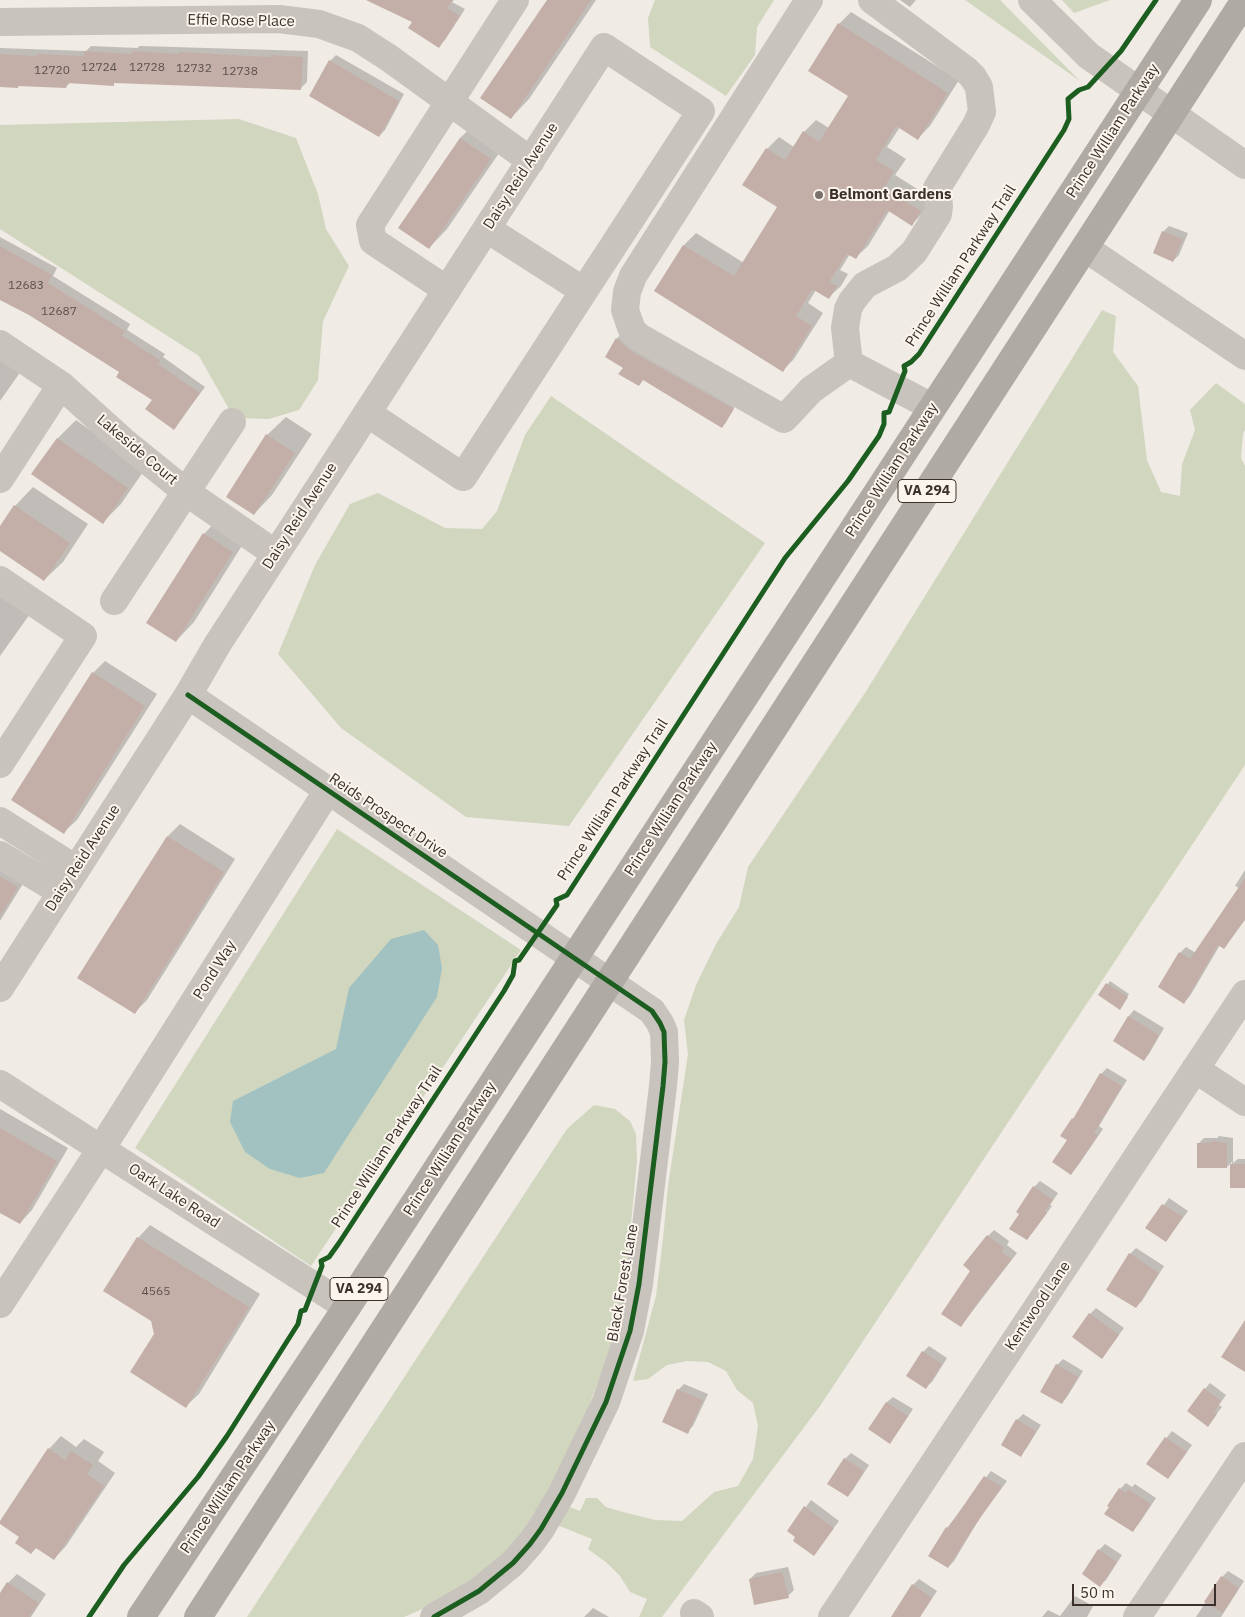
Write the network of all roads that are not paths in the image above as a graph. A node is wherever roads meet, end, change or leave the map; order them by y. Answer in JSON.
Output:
{"nodes":[{"id":1,"x":515,"y":0,"type":"edge"},
{"id":2,"x":809,"y":0,"type":"edge"},
{"id":3,"x":872,"y":0,"type":"edge"},
{"id":4,"x":1032,"y":0,"type":"edge"},
{"id":5,"x":1198,"y":0,"type":"edge"},
{"id":6,"x":1245,"y":0,"type":"edge"},
{"id":7,"x":0,"y":22,"type":"edge"},
{"id":8,"x":1139,"y":91,"type":"junction"},
{"id":9,"x":450,"y":102,"type":"junction"},
{"id":10,"x":1172,"y":114,"type":"junction"},
{"id":11,"x":531,"y":161,"type":"junction"},
{"id":12,"x":1245,"y":165,"type":"edge"},
{"id":13,"x":486,"y":229,"type":"junction"},
{"id":14,"x":1085,"y":248,"type":"junction"},
{"id":15,"x":447,"y":290,"type":"junction"},
{"id":16,"x":584,"y":290,"type":"junction"},
{"id":17,"x":0,"y":344,"type":"edge"},
{"id":18,"x":1245,"y":356,"type":"edge"},
{"id":19,"x":849,"y":363,"type":"junction"},
{"id":20,"x":61,"y":384,"type":"junction"},
{"id":21,"x":932,"y":408,"type":"junction"},
{"id":22,"x":367,"y":413,"type":"junction"},
{"id":23,"x":232,"y":422,"type":"dead end"},
{"id":24,"x":0,"y":479,"type":"edge"},
{"id":25,"x":186,"y":492,"type":"junction"},
{"id":26,"x":276,"y":554,"type":"junction"},
{"id":27,"x":0,"y":580,"type":"edge"},
{"id":28,"x":114,"y":601,"type":"dead end"},
{"id":29,"x":188,"y":695,"type":"junction"},
{"id":30,"x":0,"y":764,"type":"edge"},
{"id":31,"x":328,"y":790,"type":"junction"},
{"id":32,"x":0,"y":821,"type":"edge"},
{"id":33,"x":0,"y":855,"type":"edge"},
{"id":34,"x":76,"y":869,"type":"junction"},
{"id":35,"x":60,"y":892,"type":"junction"},
{"id":36,"x":574,"y":959,"type":"junction"},
{"id":37,"x":609,"y":982,"type":"junction"},
{"id":38,"x":0,"y":988,"type":"edge"},
{"id":39,"x":1245,"y":994,"type":"edge"},
{"id":40,"x":1195,"y":1069,"type":"junction"},
{"id":41,"x":0,"y":1084,"type":"edge"},
{"id":42,"x":1245,"y":1102,"type":"edge"},
{"id":43,"x":101,"y":1149,"type":"junction"},
{"id":44,"x":0,"y":1304,"type":"edge"},
{"id":45,"x":347,"y":1307,"type":"junction"},
{"id":46,"x":1245,"y":1456,"type":"edge"},
{"id":47,"x":141,"y":1617,"type":"edge"},
{"id":48,"x":198,"y":1617,"type":"edge"},
{"id":49,"x":434,"y":1617,"type":"edge"},
{"id":50,"x":832,"y":1617,"type":"edge"},
{"id":51,"x":1137,"y":1617,"type":"edge"}],
"edges":[{"from":1,"to":9,"type":"street"},
{"from":2,"to":19,"type":"street"},
{"from":3,"to":19,"type":"street"},
{"from":4,"to":8,"type":"street"},
{"from":5,"to":8,"type":"highway","name":"Prince William Parkway","number":"VA 294"},
{"from":6,"to":10,"type":"highway","number":"VA 294"},
{"from":7,"to":9,"type":"street","name":"Effie Rose Place"},
{"from":8,"to":10,"type":"street"},
{"from":8,"to":21,"type":"highway","name":"Prince William Parkway","number":"VA 294"},
{"from":9,"to":11,"type":"street","name":"Effie Rose Place"},
{"from":9,"to":15,"type":"street"},
{"from":10,"to":12,"type":"street"},
{"from":10,"to":14,"type":"highway","number":"VA 294"},
{"from":11,"to":13,"type":"street","name":"Daisy Reid Avenue"},
{"from":11,"to":16,"type":"street","name":"Daisy Reid Avenue"},
{"from":13,"to":15,"type":"street","name":"Daisy Reid Avenue"},
{"from":13,"to":16,"type":"street"},
{"from":14,"to":18,"type":"street"},
{"from":14,"to":37,"type":"highway","number":"VA 294"},
{"from":15,"to":22,"type":"street","name":"Daisy Reid Avenue"},
{"from":16,"to":22,"type":"street"},
{"from":17,"to":20,"type":"street","name":"Lakeside Court"},
{"from":19,"to":21,"type":"street"},
{"from":20,"to":24,"type":"street"},
{"from":20,"to":25,"type":"street","name":"Lakeside Court"},
{"from":21,"to":36,"type":"highway","name":"Prince William Parkway","number":"VA 294"},
{"from":22,"to":26,"type":"street","name":"Daisy Reid Avenue"},
{"from":23,"to":25,"type":"street"},
{"from":25,"to":26,"type":"street","name":"Lakeside Court"},
{"from":25,"to":28,"type":"street"},
{"from":26,"to":29,"type":"street","name":"Daisy Reid Avenue"},
{"from":27,"to":30,"type":"street"},
{"from":29,"to":31,"type":"street","name":"Reids Prospect Drive"},
{"from":29,"to":34,"type":"street","name":"Daisy Reid Avenue"},
{"from":31,"to":36,"type":"street","name":"Reids Prospect Drive"},
{"from":31,"to":43,"type":"street","name":"Pond Way"},
{"from":32,"to":34,"type":"street"},
{"from":33,"to":35,"type":"street"},
{"from":34,"to":35,"type":"street","name":"Daisy Reid Avenue"},
{"from":35,"to":38,"type":"street","name":"Daisy Reid Avenue"},
{"from":36,"to":37,"type":"street","name":"Black Forest Lane"},
{"from":36,"to":45,"type":"highway","name":"Prince William Parkway","number":"VA 294"},
{"from":37,"to":48,"type":"highway","number":"VA 294"},
{"from":37,"to":49,"type":"street","name":"Black Forest Lane"},
{"from":39,"to":40,"type":"street","name":"Kentwood Lane"},
{"from":40,"to":42,"type":"street"},
{"from":40,"to":50,"type":"street","name":"Kentwood Lane"},
{"from":41,"to":43,"type":"street","name":"Oark Lake Road"},
{"from":43,"to":44,"type":"street","name":"Pond Way"},
{"from":43,"to":45,"type":"street","name":"Oark Lake Road"},
{"from":45,"to":47,"type":"highway","name":"Prince William Parkway","number":"VA 294"},
{"from":46,"to":51,"type":"street"}]}
